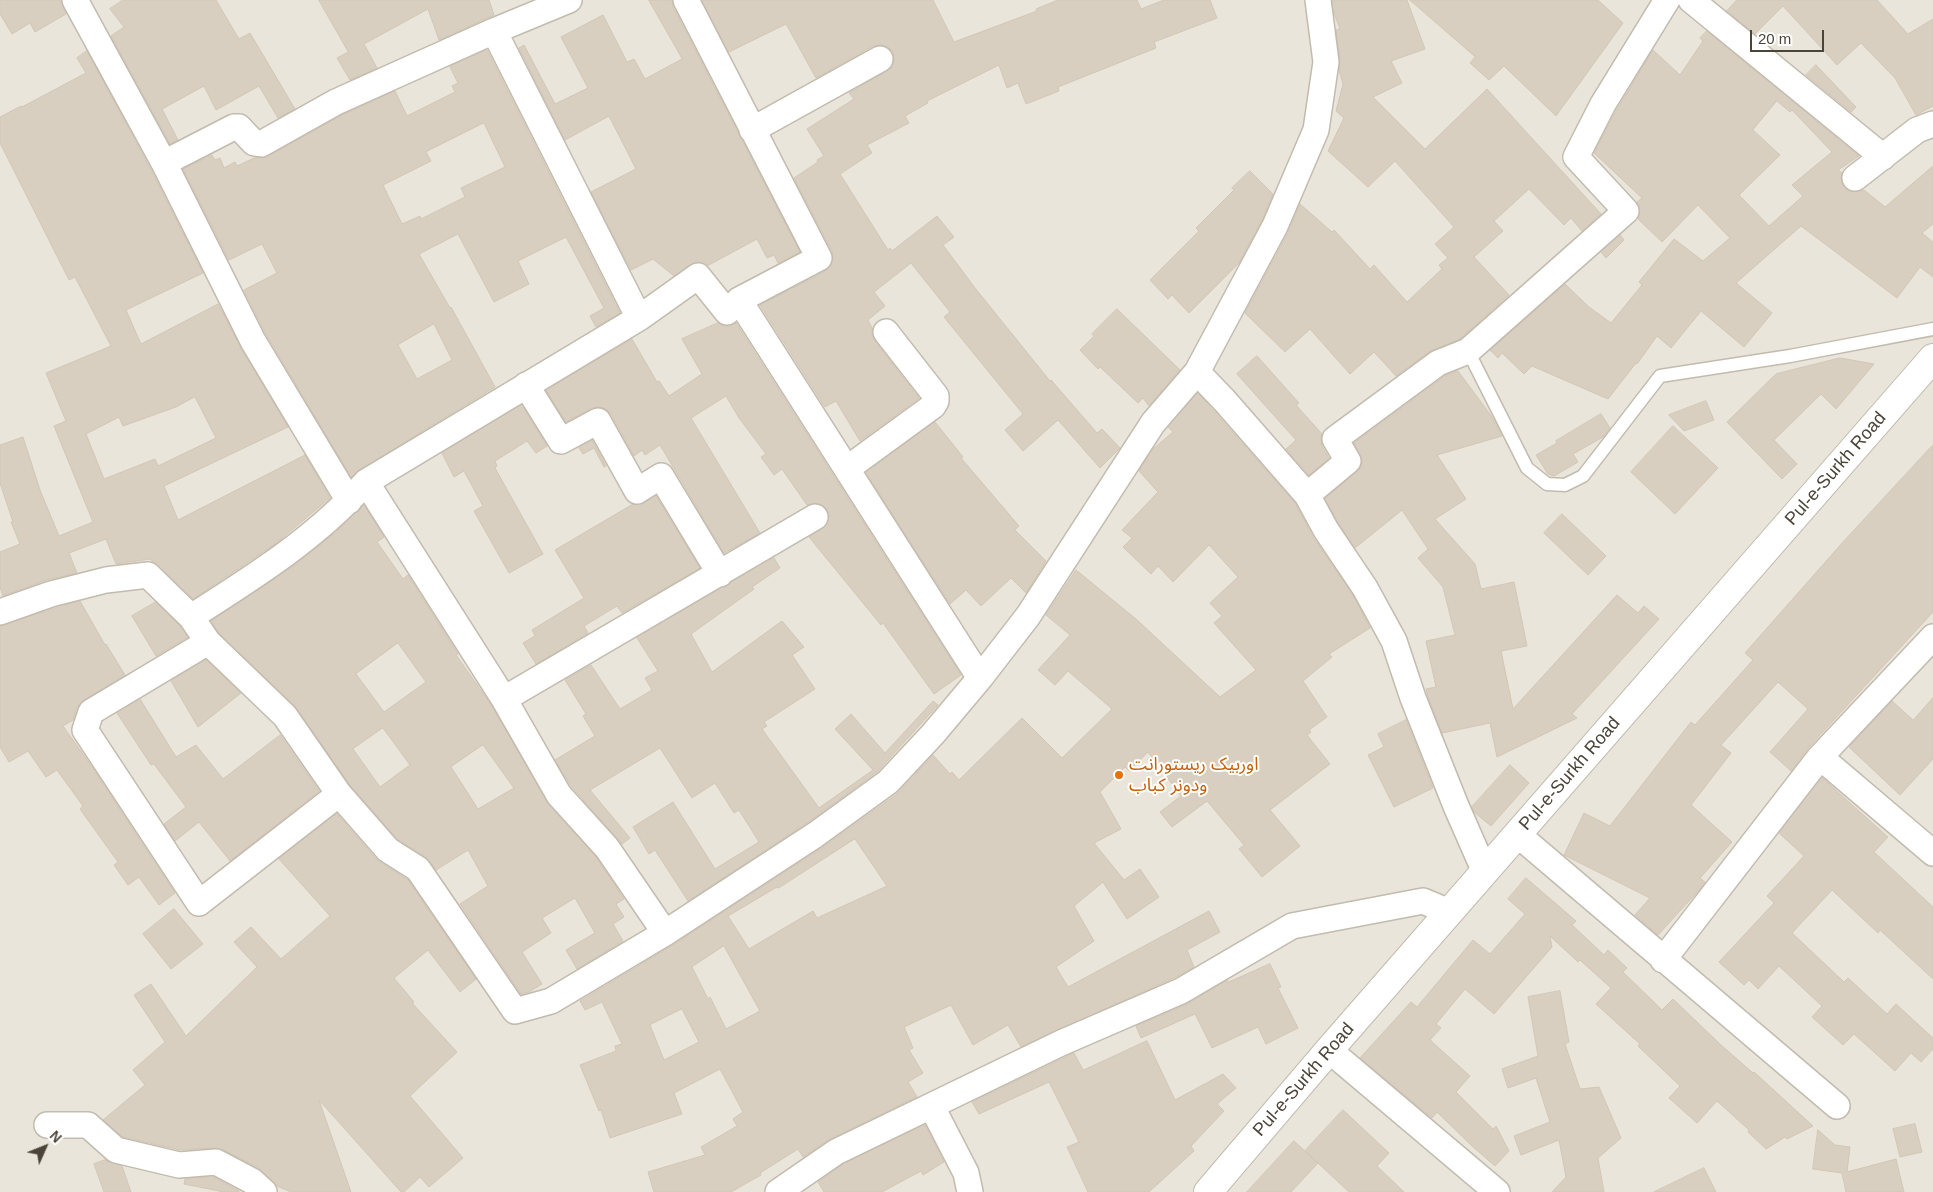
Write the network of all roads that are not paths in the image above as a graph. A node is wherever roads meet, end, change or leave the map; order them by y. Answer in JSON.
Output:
{"nodes":[{"id":1,"x":74,"y":0,"type":"edge"},
{"id":2,"x":566,"y":0,"type":"edge"},
{"id":3,"x":686,"y":0,"type":"edge"},
{"id":4,"x":1318,"y":0,"type":"edge"},
{"id":5,"x":1667,"y":0,"type":"edge"},
{"id":6,"x":1691,"y":0,"type":"edge"},
{"id":7,"x":494,"y":31,"type":"junction"},
{"id":8,"x":880,"y":59,"type":"dead end"},
{"id":9,"x":1933,"y":124,"type":"edge"},
{"id":10,"x":752,"y":130,"type":"junction"},
{"id":11,"x":1883,"y":157,"type":"junction"},
{"id":12,"x":164,"y":163,"type":"junction"},
{"id":13,"x":1855,"y":178,"type":"dead end"},
{"id":14,"x":739,"y":300,"type":"junction"},
{"id":15,"x":639,"y":318,"type":"junction"},
{"id":16,"x":1933,"y":329,"type":"edge"},
{"id":17,"x":886,"y":332,"type":"dead end"},
{"id":18,"x":1468,"y":351,"type":"junction"},
{"id":19,"x":1933,"y":358,"type":"edge"},
{"id":20,"x":1196,"y":372,"type":"junction"},
{"id":21,"x":526,"y":385,"type":"junction"},
{"id":22,"x":848,"y":468,"type":"junction"},
{"id":23,"x":366,"y":482,"type":"junction"},
{"id":24,"x":1307,"y":495,"type":"junction"},
{"id":25,"x":349,"y":501,"type":"junction"},
{"id":26,"x":815,"y":517,"type":"dead end"},
{"id":27,"x":720,"y":574,"type":"junction"},
{"id":28,"x":0,"y":612,"type":"edge"},
{"id":29,"x":191,"y":617,"type":"junction"},
{"id":30,"x":1933,"y":636,"type":"edge"},
{"id":31,"x":208,"y":642,"type":"junction"},
{"id":32,"x":980,"y":678,"type":"junction"},
{"id":33,"x":504,"y":699,"type":"junction"},
{"id":34,"x":1820,"y":757,"type":"junction"},
{"id":35,"x":339,"y":794,"type":"junction"},
{"id":36,"x":1517,"y":834,"type":"junction"},
{"id":37,"x":1933,"y":853,"type":"edge"},
{"id":38,"x":1485,"y":872,"type":"junction"},
{"id":39,"x":1449,"y":912,"type":"junction"},
{"id":40,"x":665,"y":933,"type":"junction"},
{"id":41,"x":1663,"y":960,"type":"junction"},
{"id":42,"x":1329,"y":1050,"type":"junction"},
{"id":43,"x":1837,"y":1106,"type":"dead end"},
{"id":44,"x":932,"y":1107,"type":"junction"},
{"id":45,"x":47,"y":1125,"type":"dead end"},
{"id":46,"x":264,"y":1192,"type":"edge"},
{"id":47,"x":778,"y":1192,"type":"edge"},
{"id":48,"x":970,"y":1192,"type":"edge"},
{"id":49,"x":1208,"y":1192,"type":"edge"},
{"id":50,"x":1497,"y":1192,"type":"edge"}],
"edges":[{"from":1,"to":12,"type":"street"},
{"from":2,"to":7,"type":"street"},
{"from":3,"to":10,"type":"street"},
{"from":4,"to":20,"type":"street"},
{"from":5,"to":18,"type":"street"},
{"from":6,"to":11,"type":"street"},
{"from":7,"to":12,"type":"street"},
{"from":7,"to":15,"type":"street"},
{"from":8,"to":10,"type":"street"},
{"from":9,"to":11,"type":"street"},
{"from":10,"to":14,"type":"street"},
{"from":11,"to":13,"type":"street"},
{"from":12,"to":25,"type":"street"},
{"from":14,"to":15,"type":"street"},
{"from":14,"to":22,"type":"street"},
{"from":15,"to":21,"type":"street"},
{"from":16,"to":18,"type":"lane"},
{"from":17,"to":22,"type":"street"},
{"from":18,"to":24,"type":"street"},
{"from":19,"to":36,"type":"street","name":"Pul-e-Surkh Road"},
{"from":20,"to":24,"type":"street"},
{"from":20,"to":32,"type":"street"},
{"from":21,"to":23,"type":"street"},
{"from":21,"to":27,"type":"street"},
{"from":22,"to":32,"type":"street"},
{"from":23,"to":25,"type":"street"},
{"from":23,"to":33,"type":"street"},
{"from":24,"to":38,"type":"street"},
{"from":25,"to":29,"type":"street"},
{"from":26,"to":27,"type":"street"},
{"from":27,"to":33,"type":"street"},
{"from":28,"to":29,"type":"street"},
{"from":29,"to":31,"type":"street"},
{"from":30,"to":34,"type":"street"},
{"from":31,"to":35,"type":"street"},
{"from":31,"to":35,"type":"street"},
{"from":32,"to":40,"type":"street"},
{"from":33,"to":40,"type":"street"},
{"from":34,"to":37,"type":"street"},
{"from":34,"to":41,"type":"street"},
{"from":35,"to":40,"type":"street"},
{"from":36,"to":38,"type":"street","name":"Pul-e-Surkh Road"},
{"from":36,"to":41,"type":"street"},
{"from":38,"to":39,"type":"street","name":"Pul-e-Surkh Road"},
{"from":39,"to":42,"type":"street","name":"Pul-e-Surkh Road"},
{"from":39,"to":44,"type":"street"},
{"from":41,"to":43,"type":"street"},
{"from":42,"to":49,"type":"street","name":"Pul-e-Surkh Road"},
{"from":42,"to":50,"type":"street"},
{"from":44,"to":47,"type":"street"},
{"from":44,"to":48,"type":"street"},
{"from":45,"to":46,"type":"street"}]}
